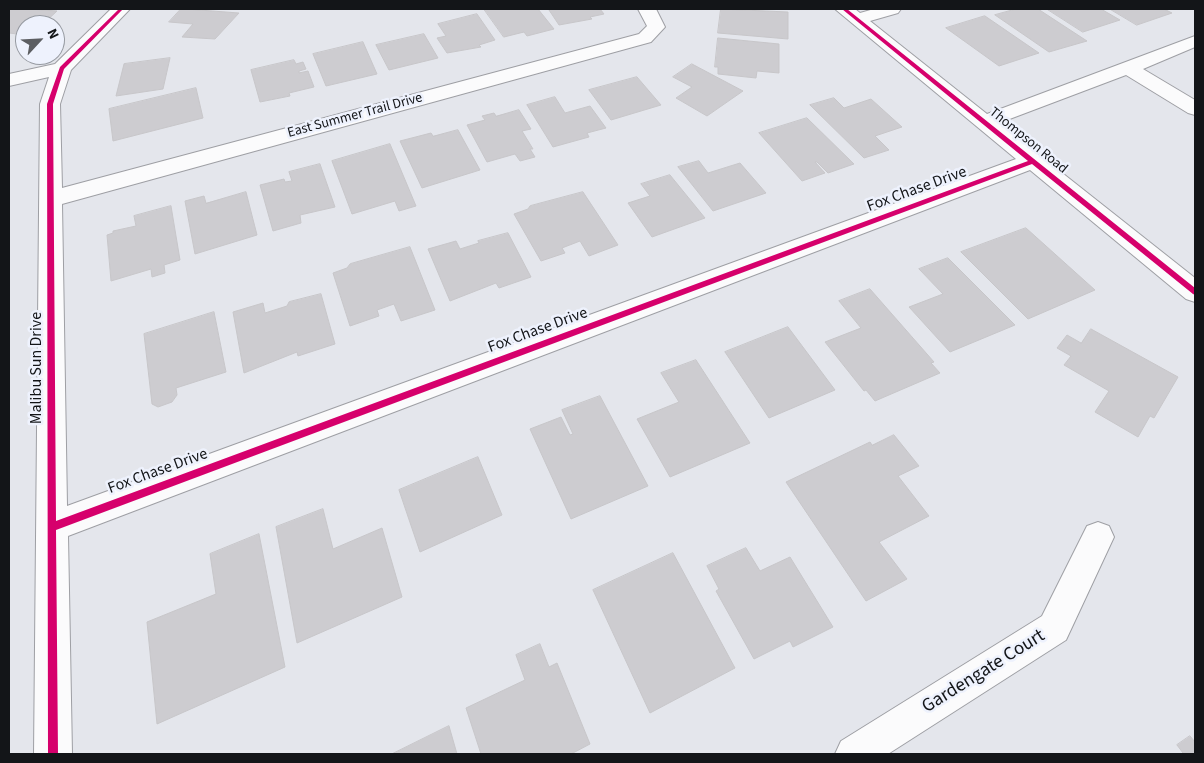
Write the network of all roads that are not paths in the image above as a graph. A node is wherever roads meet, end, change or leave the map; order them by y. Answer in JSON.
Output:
{"nodes":[{"id":1,"x":121,"y":9,"type":"edge"},
{"id":2,"x":647,"y":9,"type":"edge"},
{"id":3,"x":892,"y":9,"type":"edge"},
{"id":4,"x":850,"y":14,"type":"edge"},
{"id":5,"x":1195,"y":41,"type":"edge"},
{"id":6,"x":62,"y":68,"type":"junction"},
{"id":7,"x":1128,"y":68,"type":"junction"},
{"id":8,"x":9,"y":80,"type":"edge"},
{"id":9,"x":1195,"y":109,"type":"edge"},
{"id":10,"x":984,"y":122,"type":"junction"},
{"id":11,"x":1033,"y":161,"type":"junction"},
{"id":12,"x":50,"y":199,"type":"junction"},
{"id":13,"x":1195,"y":292,"type":"edge"},
{"id":14,"x":52,"y":526,"type":"junction"},
{"id":15,"x":1098,"y":537,"type":"dead end"},
{"id":16,"x":53,"y":754,"type":"edge"},
{"id":17,"x":854,"y":754,"type":"edge"}],
"edges":[{"from":1,"to":6,"type":"street","name":"Malibu Sun Drive"},
{"from":2,"to":12,"type":"street","name":"East Summer Trail Drive"},
{"from":3,"to":4,"type":"street"},
{"from":4,"to":10,"type":"street","name":"Thompson Road"},
{"from":5,"to":7,"type":"street"},
{"from":6,"to":8,"type":"street"},
{"from":6,"to":12,"type":"street","name":"Malibu Sun Drive"},
{"from":7,"to":9,"type":"street"},
{"from":7,"to":10,"type":"street"},
{"from":10,"to":11,"type":"street","name":"Thompson Road"},
{"from":11,"to":13,"type":"street","name":"Thompson Road"},
{"from":11,"to":14,"type":"street","name":"Fox Chase Drive"},
{"from":12,"to":14,"type":"street","name":"Malibu Sun Drive"},
{"from":14,"to":16,"type":"street","name":"Malibu Sun Drive"},
{"from":15,"to":17,"type":"street","name":"Gardengate Court"}]}
